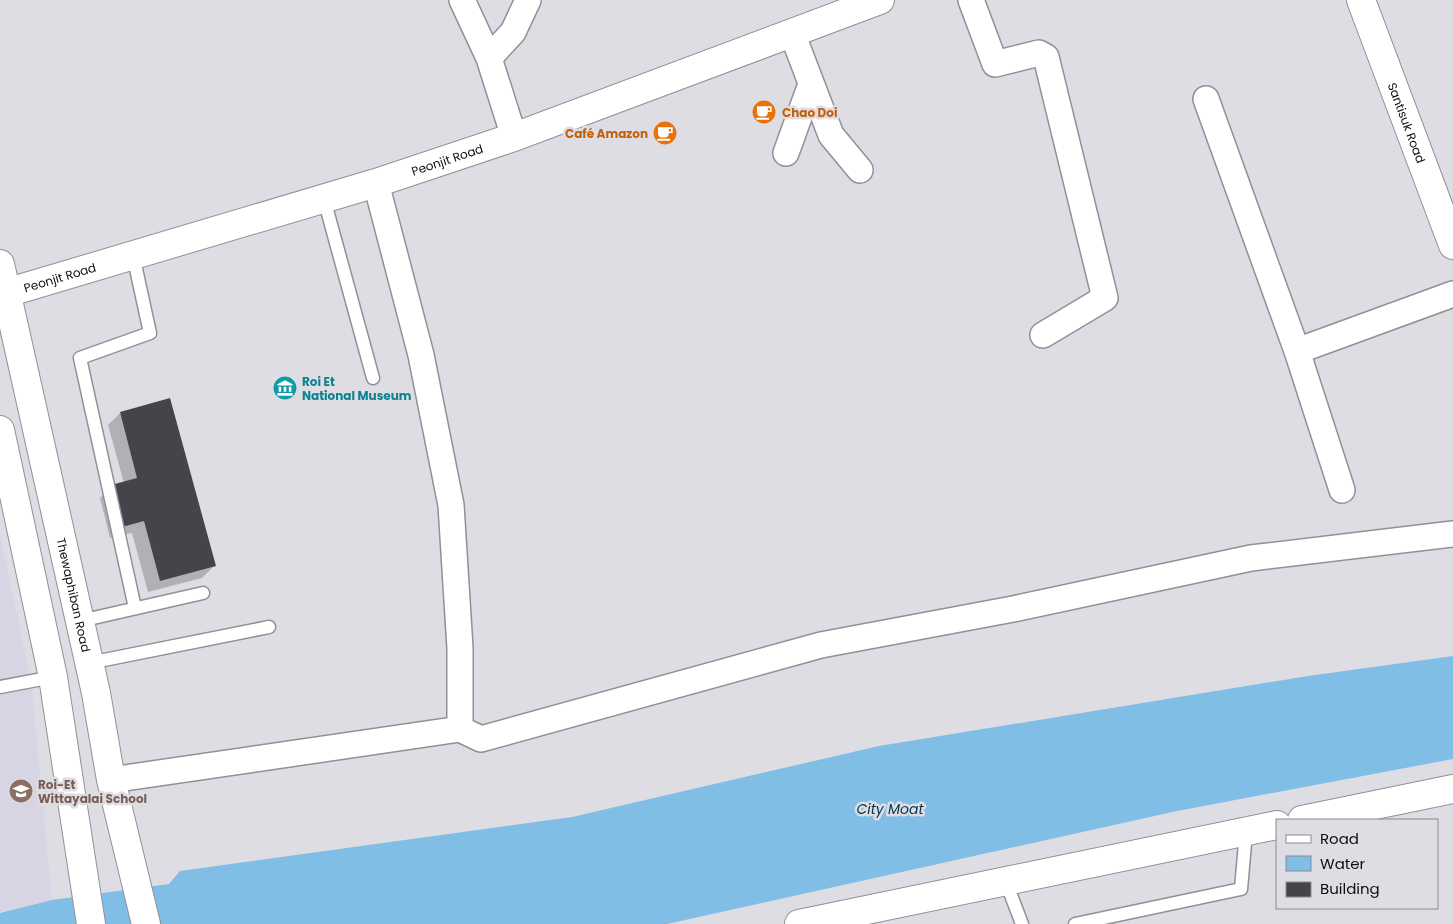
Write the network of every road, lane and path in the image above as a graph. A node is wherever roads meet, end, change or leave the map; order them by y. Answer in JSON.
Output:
{"nodes":[{"id":1,"x":462,"y":0,"type":"edge"},
{"id":2,"x":528,"y":0,"type":"edge"},
{"id":3,"x":971,"y":0,"type":"edge"},
{"id":4,"x":1361,"y":0,"type":"edge"},
{"id":5,"x":868,"y":2,"type":"edge"},
{"id":6,"x":792,"y":34,"type":"junction"},
{"id":7,"x":489,"y":58,"type":"junction"},
{"id":8,"x":811,"y":84,"type":"junction"},
{"id":9,"x":1206,"y":99,"type":"dead end"},
{"id":10,"x":514,"y":137,"type":"junction"},
{"id":11,"x":786,"y":153,"type":"dead end"},
{"id":12,"x":860,"y":170,"type":"dead end"},
{"id":13,"x":376,"y":183,"type":"junction"},
{"id":14,"x":324,"y":199,"type":"junction"},
{"id":15,"x":1453,"y":246,"type":"edge"},
{"id":16,"x":133,"y":255,"type":"junction"},
{"id":17,"x":0,"y":264,"type":"edge"},
{"id":18,"x":3,"y":294,"type":"edge"},
{"id":19,"x":1453,"y":294,"type":"edge"},
{"id":20,"x":1043,"y":335,"type":"dead end"},
{"id":21,"x":1297,"y":351,"type":"junction"},
{"id":22,"x":373,"y":378,"type":"dead end"},
{"id":23,"x":0,"y":430,"type":"edge"},
{"id":24,"x":1342,"y":490,"type":"dead end"},
{"id":25,"x":1453,"y":534,"type":"edge"},
{"id":26,"x":203,"y":593,"type":"dead end"},
{"id":27,"x":135,"y":608,"type":"junction"},
{"id":28,"x":80,"y":621,"type":"junction"},
{"id":29,"x":269,"y":627,"type":"dead end"},
{"id":30,"x":89,"y":664,"type":"junction"},
{"id":31,"x":53,"y":677,"type":"junction"},
{"id":32,"x":0,"y":687,"type":"edge"},
{"id":33,"x":460,"y":729,"type":"junction"},
{"id":34,"x":111,"y":780,"type":"junction"},
{"id":35,"x":1453,"y":789,"type":"edge"},
{"id":36,"x":1307,"y":819,"type":"edge"},
{"id":37,"x":1276,"y":825,"type":"edge"},
{"id":38,"x":1246,"y":832,"type":"junction"},
{"id":39,"x":1006,"y":882,"type":"junction"},
{"id":40,"x":91,"y":924,"type":"edge"},
{"id":41,"x":146,"y":924,"type":"edge"},
{"id":42,"x":799,"y":924,"type":"edge"},
{"id":43,"x":1022,"y":924,"type":"edge"},
{"id":44,"x":1075,"y":924,"type":"edge"}],
"edges":[{"from":1,"to":7,"type":"street"},
{"from":2,"to":7,"type":"street"},
{"from":3,"to":20,"type":"street"},
{"from":4,"to":15,"type":"street","name":"Santisuk Road"},
{"from":5,"to":6,"type":"street","name":"Peonjit Road"},
{"from":6,"to":8,"type":"street"},
{"from":6,"to":10,"type":"street","name":"Peonjit Road"},
{"from":7,"to":10,"type":"street"},
{"from":8,"to":11,"type":"street"},
{"from":8,"to":12,"type":"street"},
{"from":9,"to":21,"type":"street"},
{"from":10,"to":13,"type":"street","name":"Peonjit Road"},
{"from":13,"to":14,"type":"street","name":"Peonjit Road"},
{"from":13,"to":33,"type":"street"},
{"from":14,"to":16,"type":"street","name":"Peonjit Road"},
{"from":14,"to":22,"type":"lane"},
{"from":16,"to":18,"type":"street","name":"Peonjit Road"},
{"from":16,"to":27,"type":"lane"},
{"from":17,"to":18,"type":"street","name":"Thewaphiban Road"},
{"from":18,"to":28,"type":"street","name":"Thewaphiban Road"},
{"from":19,"to":21,"type":"street"},
{"from":21,"to":24,"type":"street"},
{"from":23,"to":31,"type":"street"},
{"from":25,"to":33,"type":"street"},
{"from":26,"to":27,"type":"lane"},
{"from":27,"to":28,"type":"lane"},
{"from":28,"to":30,"type":"street","name":"Thewaphiban Road"},
{"from":29,"to":30,"type":"lane"},
{"from":30,"to":34,"type":"street","name":"Thewaphiban Road"},
{"from":31,"to":32,"type":"lane"},
{"from":31,"to":40,"type":"street"},
{"from":33,"to":34,"type":"street"},
{"from":34,"to":41,"type":"street","name":"Thewaphiban Road"},
{"from":35,"to":36,"type":"street"},
{"from":37,"to":38,"type":"street"},
{"from":38,"to":39,"type":"street"},
{"from":38,"to":44,"type":"lane"},
{"from":39,"to":42,"type":"street"},
{"from":39,"to":43,"type":"lane"}]}
